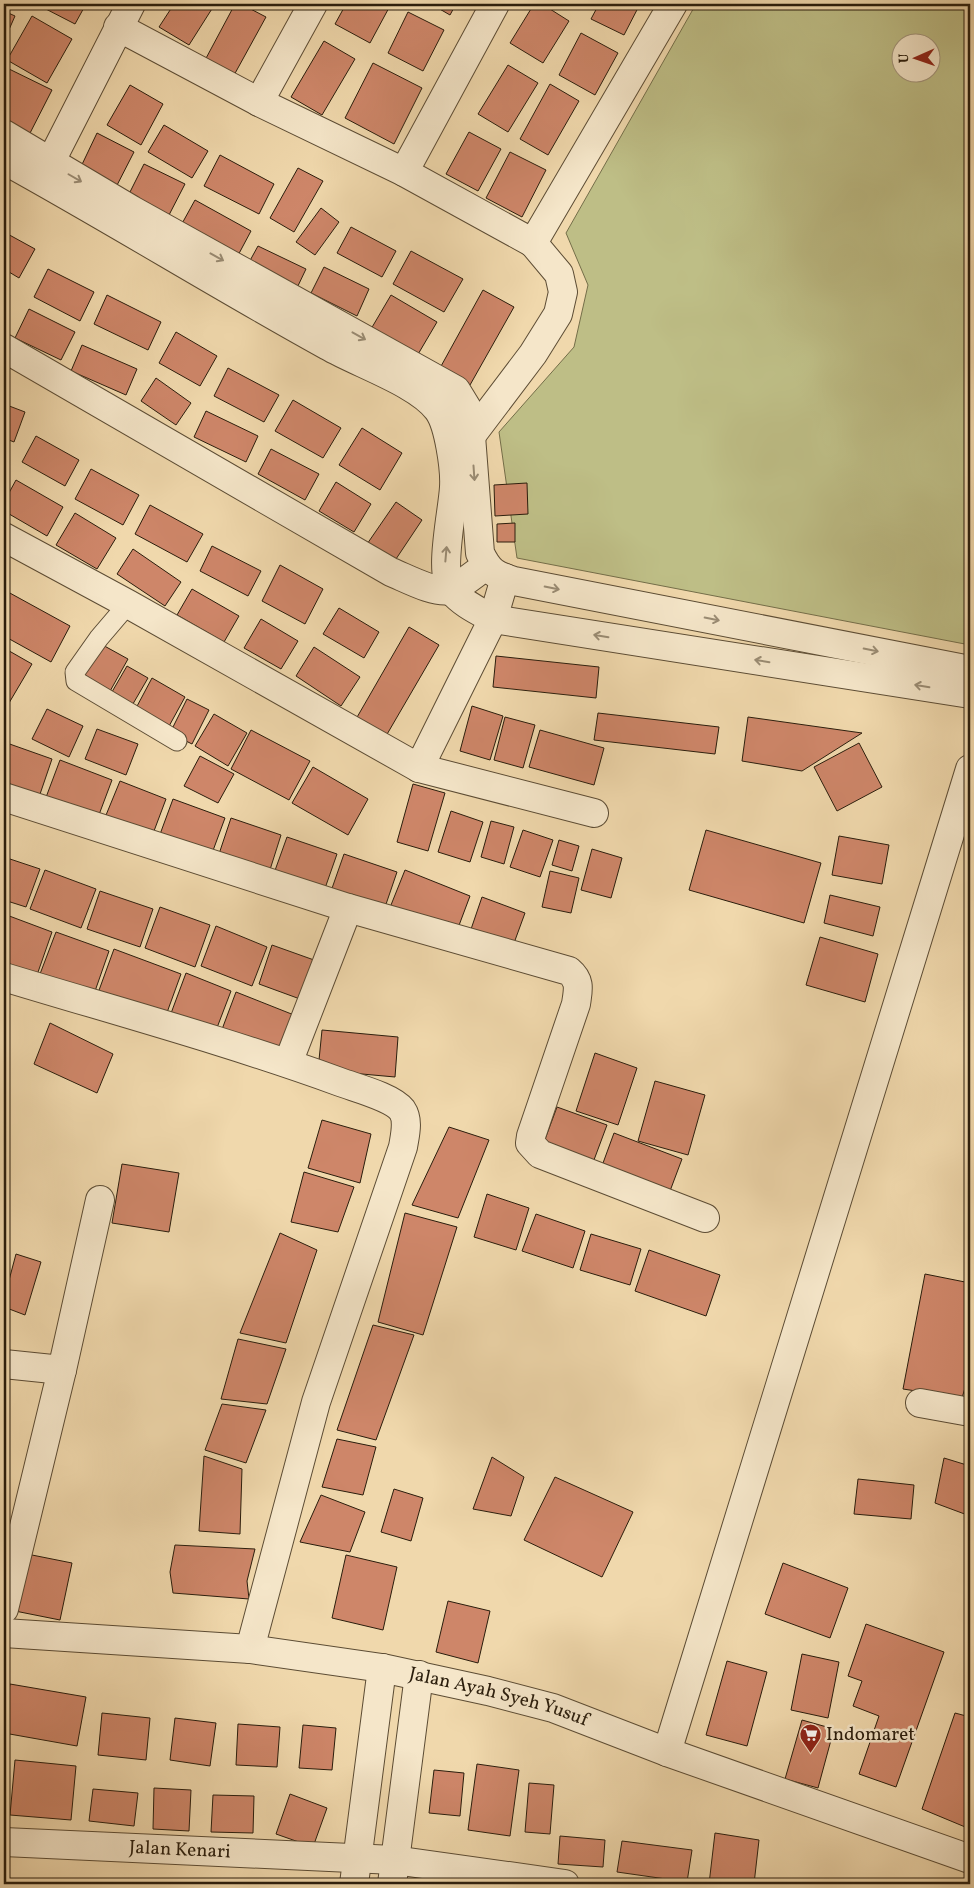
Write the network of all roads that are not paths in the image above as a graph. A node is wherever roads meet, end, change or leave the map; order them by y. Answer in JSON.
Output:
{"nodes":[{"id":1,"x":131,"y":4,"type":"edge"},
{"id":2,"x":313,"y":4,"type":"edge"},
{"id":3,"x":495,"y":4,"type":"edge"},
{"id":4,"x":673,"y":4,"type":"edge"},
{"id":5,"x":118,"y":28,"type":"junction"},
{"id":6,"x":259,"y":102,"type":"junction"},
{"id":7,"x":4,"y":154,"type":"edge"},
{"id":8,"x":50,"y":163,"type":"junction"},
{"id":9,"x":404,"y":172,"type":"junction"},
{"id":10,"x":533,"y":243,"type":"junction"},
{"id":11,"x":4,"y":348,"type":"edge"},
{"id":12,"x":471,"y":436,"type":"junction"},
{"id":13,"x":4,"y":537,"type":"edge"},
{"id":14,"x":495,"y":572,"type":"junction"},
{"id":15,"x":451,"y":590,"type":"junction"},
{"id":16,"x":128,"y":604,"type":"junction"},
{"id":17,"x":493,"y":619,"type":"junction"},
{"id":18,"x":970,"y":670,"type":"edge"},
{"id":19,"x":970,"y":694,"type":"edge"},
{"id":20,"x":177,"y":741,"type":"dead end"},
{"id":21,"x":419,"y":768,"type":"junction"},
{"id":22,"x":970,"y":768,"type":"edge"},
{"id":23,"x":4,"y":797,"type":"edge"},
{"id":24,"x":594,"y":813,"type":"dead end"},
{"id":25,"x":348,"y":908,"type":"junction"},
{"id":26,"x":4,"y":977,"type":"edge"},
{"id":27,"x":288,"y":1063,"type":"junction"},
{"id":28,"x":100,"y":1200,"type":"dead end"},
{"id":29,"x":705,"y":1218,"type":"dead end"},
{"id":30,"x":4,"y":1364,"type":"edge"},
{"id":31,"x":62,"y":1370,"type":"junction"},
{"id":32,"x":920,"y":1403,"type":"dead end"},
{"id":33,"x":970,"y":1412,"type":"edge"},
{"id":34,"x":4,"y":1609,"type":"edge"},
{"id":35,"x":4,"y":1633,"type":"edge"},
{"id":36,"x":250,"y":1649,"type":"junction"},
{"id":37,"x":382,"y":1668,"type":"junction"},
{"id":38,"x":420,"y":1675,"type":"junction"},
{"id":39,"x":667,"y":1752,"type":"junction"},
{"id":40,"x":4,"y":1842,"type":"edge"},
{"id":41,"x":357,"y":1857,"type":"junction"},
{"id":42,"x":970,"y":1859,"type":"edge"},
{"id":43,"x":393,"y":1872,"type":"edge"},
{"id":44,"x":354,"y":1884,"type":"edge"},
{"id":45,"x":565,"y":1884,"type":"edge"}],
"edges":[{"from":1,"to":5,"type":"street"},
{"from":2,"to":6,"type":"street"},
{"from":3,"to":9,"type":"street"},
{"from":4,"to":10,"type":"street"},
{"from":5,"to":6,"type":"street"},
{"from":5,"to":8,"type":"street"},
{"from":6,"to":9,"type":"street"},
{"from":7,"to":8,"type":"street"},
{"from":15,"to":7,"type":"street","one_way":true},
{"from":8,"to":12,"type":"street","one_way":true},
{"from":9,"to":10,"type":"street"},
{"from":10,"to":12,"type":"street"},
{"from":11,"to":15,"type":"street"},
{"from":12,"to":14,"type":"street","one_way":true},
{"from":13,"to":16,"type":"street"},
{"from":14,"to":15,"type":"street"},
{"from":14,"to":17,"type":"street"},
{"from":14,"to":18,"type":"street","one_way":true},
{"from":15,"to":17,"type":"street"},
{"from":16,"to":20,"type":"lane"},
{"from":16,"to":21,"type":"street"},
{"from":19,"to":17,"type":"street","one_way":true},
{"from":17,"to":21,"type":"street"},
{"from":21,"to":24,"type":"street"},
{"from":22,"to":39,"type":"street"},
{"from":23,"to":25,"type":"street"},
{"from":25,"to":27,"type":"street"},
{"from":25,"to":29,"type":"street"},
{"from":26,"to":27,"type":"street"},
{"from":27,"to":36,"type":"street"},
{"from":28,"to":31,"type":"street"},
{"from":30,"to":31,"type":"street"},
{"from":31,"to":34,"type":"street"},
{"from":32,"to":33,"type":"street"},
{"from":35,"to":36,"type":"street","name":"Jalan Ayah Syeh Yusuf"},
{"from":36,"to":37,"type":"street","name":"Jalan Ayah Syeh Yusuf"},
{"from":37,"to":38,"type":"street","name":"Jalan Ayah Syeh Yusuf"},
{"from":37,"to":41,"type":"street"},
{"from":38,"to":39,"type":"street","name":"Jalan Ayah Syeh Yusuf"},
{"from":38,"to":43,"type":"street"},
{"from":39,"to":42,"type":"street","name":"Jalan Ayah Syeh Yusuf"},
{"from":40,"to":41,"type":"street","name":"Jalan Kenari"},
{"from":41,"to":43,"type":"street","name":"Jalan Kenari"},
{"from":41,"to":44,"type":"street"},
{"from":43,"to":45,"type":"street","name":"Jalan Kenari"}]}
